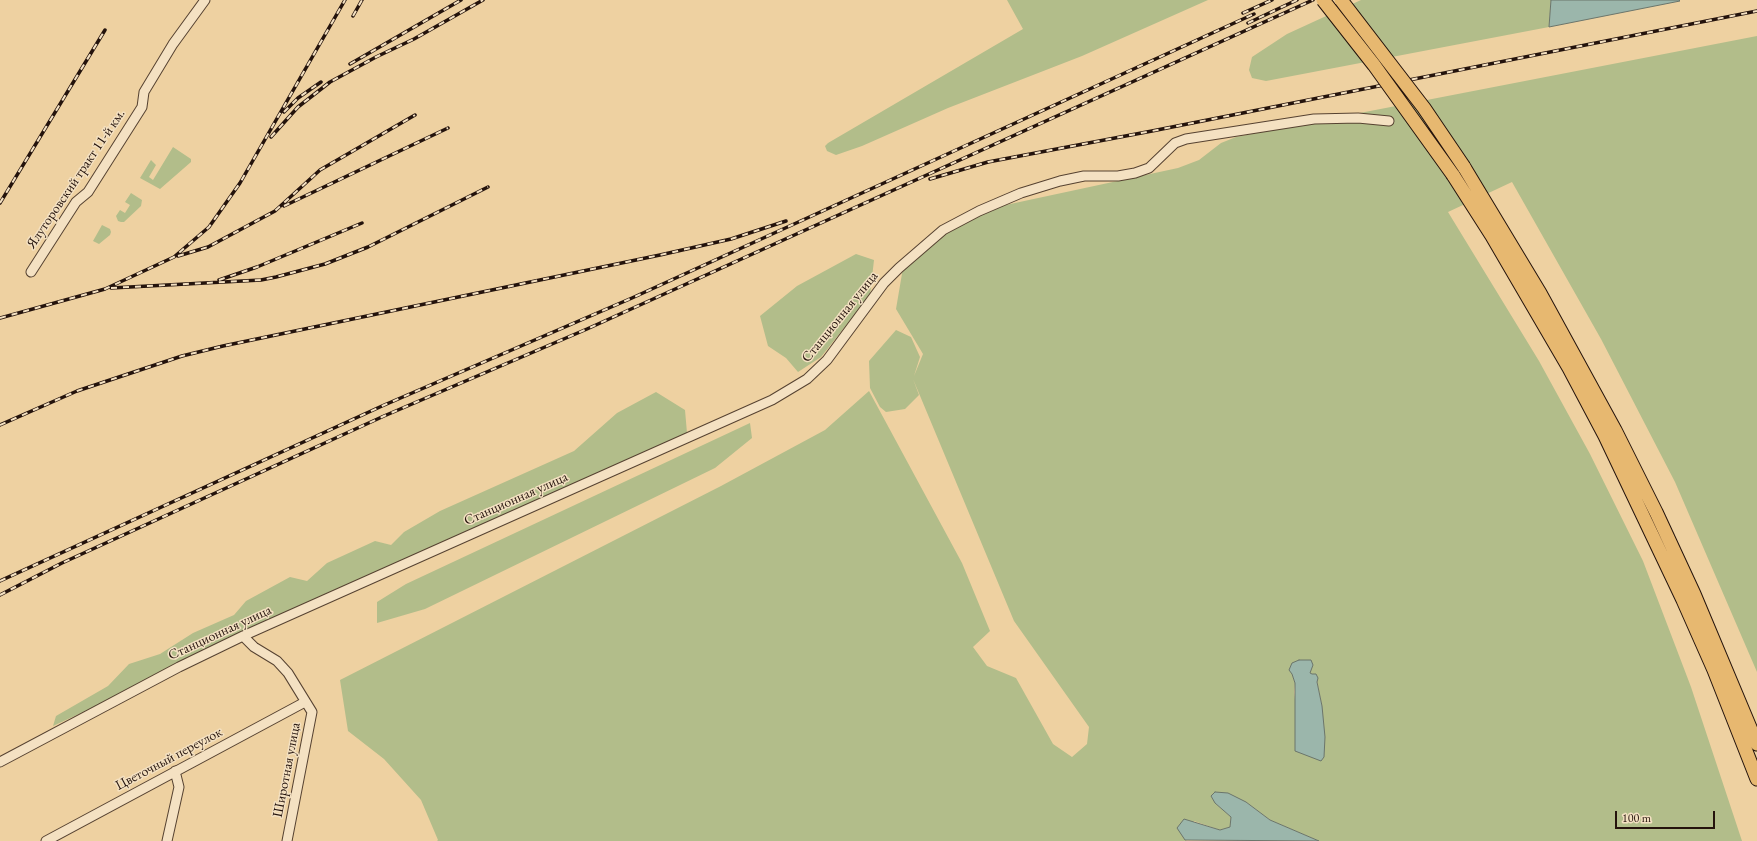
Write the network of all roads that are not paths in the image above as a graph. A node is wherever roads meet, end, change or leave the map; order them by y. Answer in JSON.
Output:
{"nodes":[{"id":1,"x":205,"y":0,"type":"edge"},
{"id":2,"x":1323,"y":0,"type":"edge"},
{"id":3,"x":1341,"y":0,"type":"edge"},
{"id":4,"x":1389,"y":121,"type":"dead end"},
{"id":5,"x":31,"y":272,"type":"dead end"},
{"id":6,"x":243,"y":636,"type":"junction"},
{"id":7,"x":305,"y":702,"type":"junction"},
{"id":8,"x":1757,"y":744,"type":"edge"},
{"id":9,"x":0,"y":762,"type":"edge"},
{"id":10,"x":175,"y":771,"type":"junction"},
{"id":11,"x":1757,"y":779,"type":"edge"},
{"id":12,"x":46,"y":841,"type":"edge"},
{"id":13,"x":167,"y":841,"type":"edge"},
{"id":14,"x":287,"y":841,"type":"edge"}],
"edges":[{"from":1,"to":5,"type":"street","name":"Ялуторовский тракт 11-й км."},
{"from":2,"to":11,"type":"highway","bridge":true},
{"from":3,"to":8,"type":"highway","bridge":true},
{"from":4,"to":6,"type":"street","name":"Станционная улица"},
{"from":6,"to":7,"type":"street","name":"Широтная улица"},
{"from":6,"to":9,"type":"street","name":"Станционная улица"},
{"from":7,"to":10,"type":"street","name":"Цветочный переулок"},
{"from":7,"to":14,"type":"street","name":"Широтная улица"},
{"from":10,"to":12,"type":"street","name":"Цветочный переулок"},
{"from":10,"to":13,"type":"street"}]}
